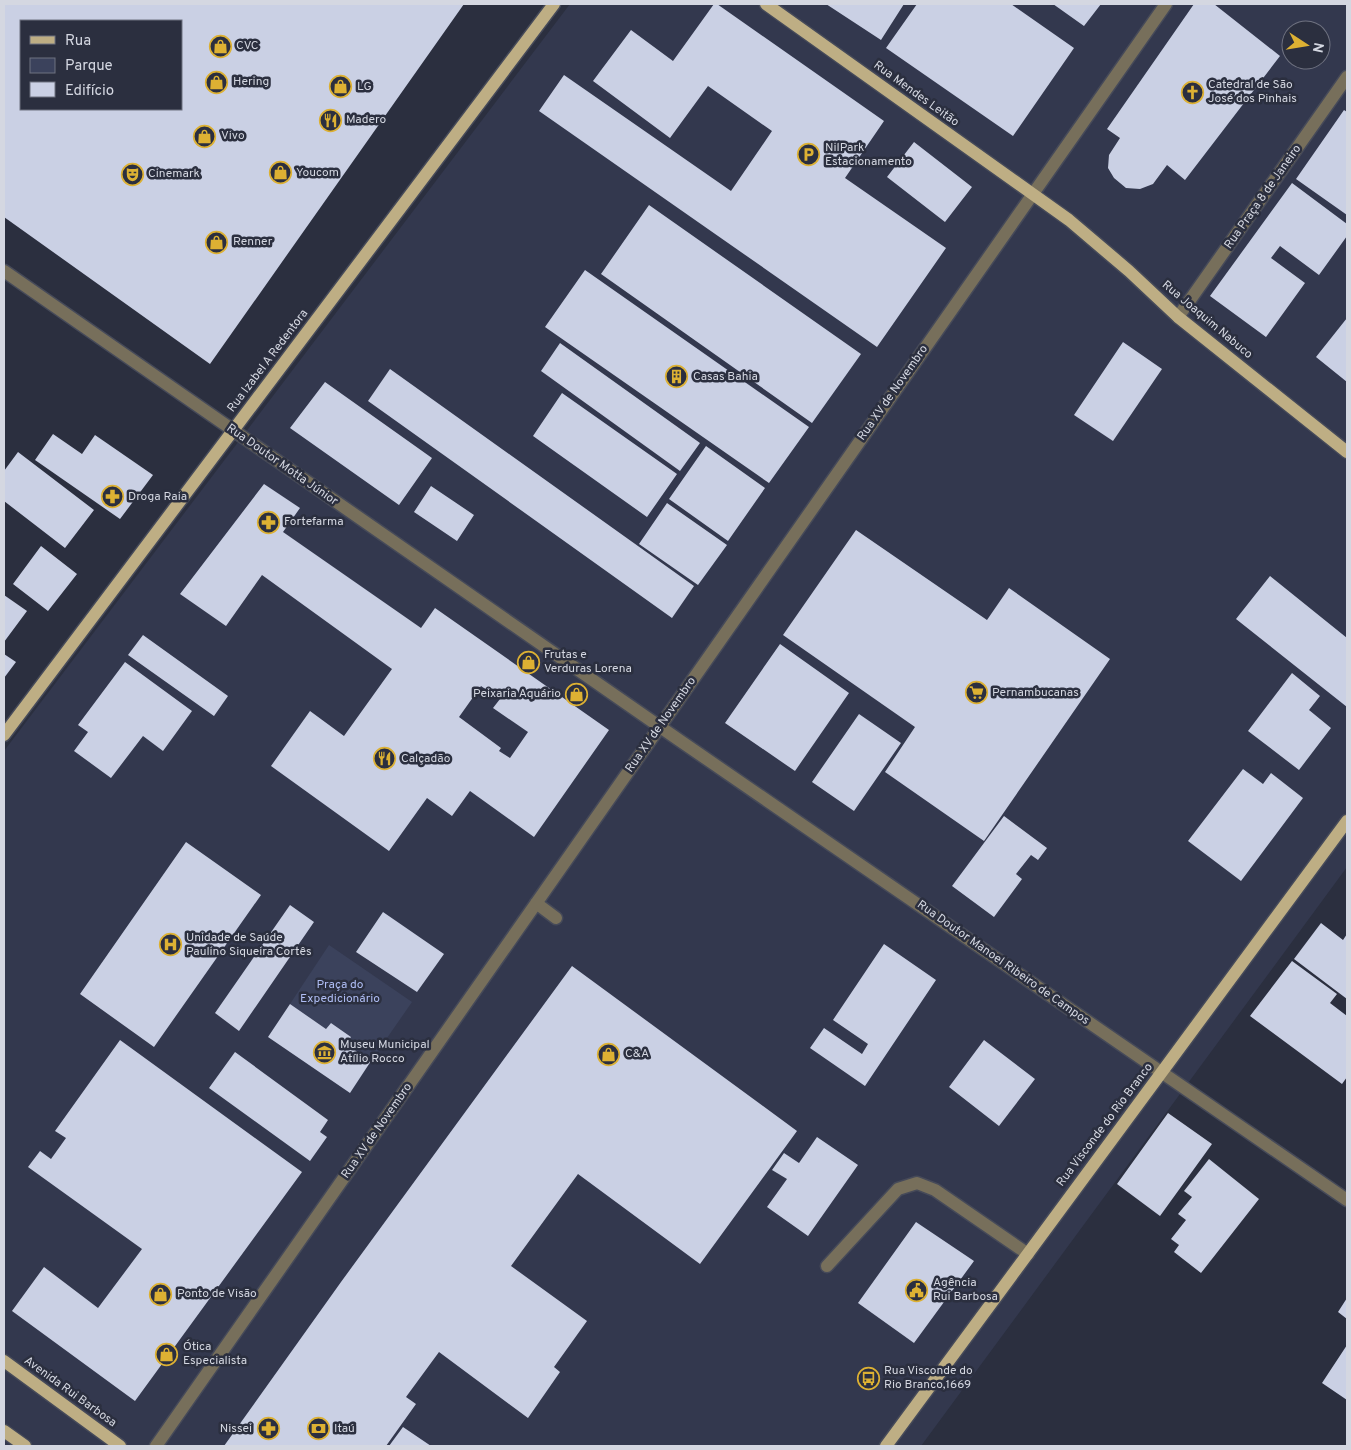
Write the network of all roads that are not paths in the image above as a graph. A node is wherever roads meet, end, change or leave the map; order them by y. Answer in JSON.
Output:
{"nodes":[{"id":1,"x":554,"y":4,"type":"edge"},
{"id":2,"x":766,"y":4,"type":"edge"},
{"id":3,"x":1166,"y":4,"type":"edge"},
{"id":4,"x":1347,"y":77,"type":"edge"},
{"id":5,"x":1033,"y":193,"type":"junction"},
{"id":6,"x":1051,"y":206,"type":"joint"},
{"id":7,"x":4,"y":272,"type":"edge"},
{"id":8,"x":1178,"y":317,"type":"junction"},
{"id":9,"x":233,"y":431,"type":"junction"},
{"id":10,"x":1347,"y":452,"type":"edge"},
{"id":11,"x":660,"y":726,"type":"junction"},
{"id":12,"x":4,"y":735,"type":"edge"},
{"id":13,"x":1347,"y":821,"type":"edge"},
{"id":14,"x":536,"y":903,"type":"junction"},
{"id":15,"x":556,"y":918,"type":"dead end"},
{"id":16,"x":1162,"y":1072,"type":"junction"},
{"id":17,"x":1347,"y":1200,"type":"edge"},
{"id":18,"x":1028,"y":1254,"type":"junction"},
{"id":19,"x":827,"y":1266,"type":"dead end"},
{"id":20,"x":4,"y":1361,"type":"edge"},
{"id":21,"x":4,"y":1431,"type":"edge"},
{"id":22,"x":25,"y":1446,"type":"edge"},
{"id":23,"x":120,"y":1446,"type":"edge"},
{"id":24,"x":156,"y":1446,"type":"edge"},
{"id":25,"x":886,"y":1446,"type":"edge"}],
"edges":[{"from":1,"to":9,"type":"main road","name":"Rua Izabel A Redentora"},
{"from":2,"to":5,"type":"main road","name":"Rua Mendes Leitão"},
{"from":3,"to":5,"type":"street","name":"Rua XV de Novembro"},
{"from":4,"to":8,"type":"street","name":"Rua Praça 8 de Janeiro"},
{"from":5,"to":6,"type":"main road","name":"Rua Mendes Leitão"},
{"from":5,"to":11,"type":"street","name":"Rua XV de Novembro"},
{"from":6,"to":8,"type":"main road","name":"Rua Joaquim Nabuco"},
{"from":7,"to":9,"type":"street","name":"Rua Doutor Motta Júnior"},
{"from":8,"to":10,"type":"main road","name":"Rua Joaquim Nabuco"},
{"from":9,"to":11,"type":"street","name":"Rua Doutor Motta Júnior"},
{"from":9,"to":12,"type":"main road","name":"Rua Izabel A Redentora"},
{"from":11,"to":14,"type":"street","name":"Rua XV de Novembro"},
{"from":11,"to":16,"type":"street","name":"Rua Doutor Manoel Ribeiro de Campos"},
{"from":13,"to":16,"type":"main road","name":"Rua Visconde do Rio Branco"},
{"from":14,"to":15,"type":"street"},
{"from":14,"to":24,"type":"street","name":"Rua XV de Novembro"},
{"from":16,"to":17,"type":"street","name":"Rua Doutor Manoel Ribeiro de Campos"},
{"from":16,"to":18,"type":"main road","name":"Rua Visconde do Rio Branco"},
{"from":18,"to":19,"type":"street"},
{"from":18,"to":25,"type":"main road","name":"Rua Visconde do Rio Branco"},
{"from":20,"to":23,"type":"main road","name":"Avenida Rui Barbosa"},
{"from":21,"to":22,"type":"main road"}]}
